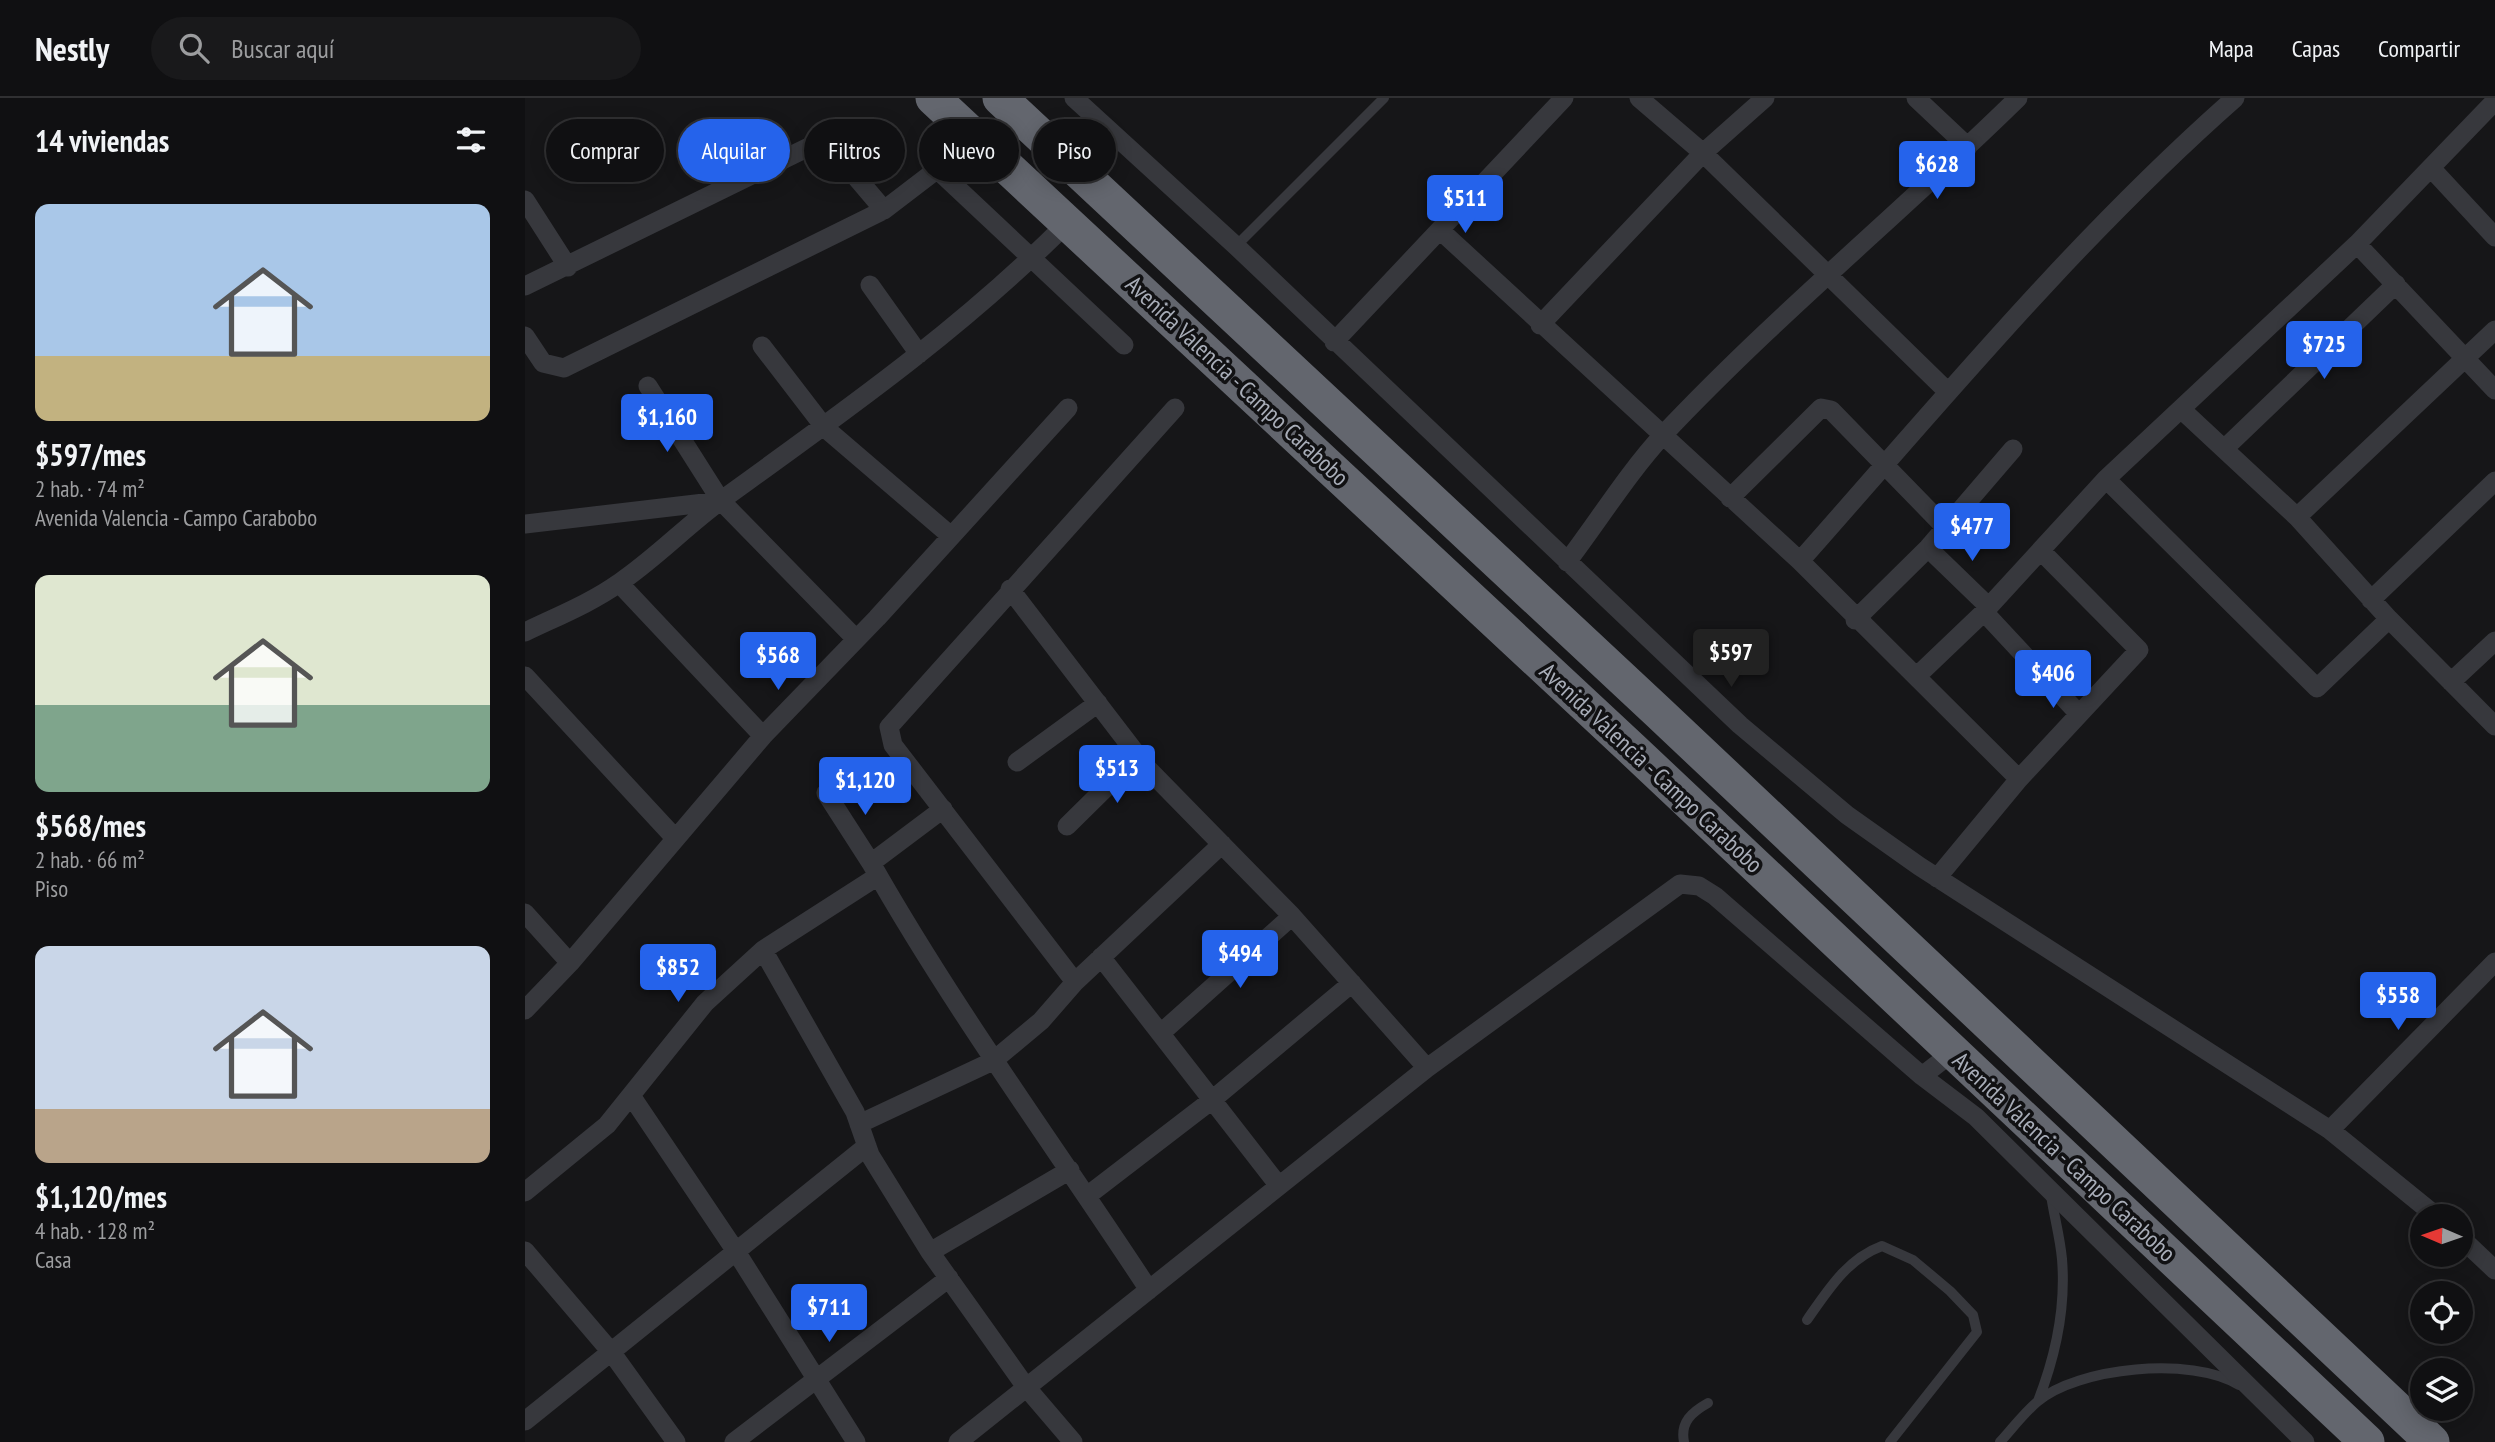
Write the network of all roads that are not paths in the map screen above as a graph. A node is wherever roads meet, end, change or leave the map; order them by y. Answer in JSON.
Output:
{"nodes":[{"id":1,"x":933,"y":98,"type":"edge"},
{"id":2,"x":1000,"y":98,"type":"edge"},
{"id":3,"x":1074,"y":98,"type":"edge"},
{"id":4,"x":1384,"y":98,"type":"edge"},
{"id":5,"x":1564,"y":98,"type":"edge"},
{"id":6,"x":1639,"y":98,"type":"edge"},
{"id":7,"x":1765,"y":98,"type":"edge"},
{"id":8,"x":1916,"y":98,"type":"edge"},
{"id":9,"x":2018,"y":98,"type":"edge"},
{"id":10,"x":2235,"y":98,"type":"edge"},
{"id":11,"x":2493,"y":108,"type":"edge"},
{"id":12,"x":1968,"y":148,"type":"junction"},
{"id":13,"x":1703,"y":153,"type":"junction"},
{"id":14,"x":2431,"y":168,"type":"junction"},
{"id":15,"x":525,"y":200,"type":"edge"},
{"id":16,"x":884,"y":210,"type":"junction"},
{"id":17,"x":1067,"y":223,"type":"junction"},
{"id":18,"x":1441,"y":231,"type":"junction"},
{"id":19,"x":2495,"y":237,"type":"edge"},
{"id":20,"x":2357,"y":244,"type":"junction"},
{"id":21,"x":1236,"y":246,"type":"junction"},
{"id":22,"x":1033,"y":257,"type":"junction"},
{"id":23,"x":568,"y":267,"type":"junction"},
{"id":24,"x":1827,"y":273,"type":"junction"},
{"id":25,"x":2396,"y":284,"type":"junction"},
{"id":26,"x":870,"y":285,"type":"dead end"},
{"id":27,"x":525,"y":286,"type":"edge"},
{"id":28,"x":1540,"y":325,"type":"junction"},
{"id":29,"x":2495,"y":330,"type":"edge"},
{"id":30,"x":525,"y":336,"type":"edge"},
{"id":31,"x":1333,"y":342,"type":"junction"},
{"id":32,"x":1124,"y":345,"type":"dead end"},
{"id":33,"x":762,"y":346,"type":"dead end"},
{"id":34,"x":919,"y":354,"type":"junction"},
{"id":35,"x":2465,"y":358,"type":"junction"},
{"id":36,"x":648,"y":386,"type":"dead end"},
{"id":37,"x":2495,"y":390,"type":"edge"},
{"id":38,"x":1948,"y":391,"type":"junction"},
{"id":39,"x":1068,"y":408,"type":"dead end"},
{"id":40,"x":1175,"y":408,"type":"dead end"},
{"id":41,"x":2182,"y":410,"type":"junction"},
{"id":42,"x":825,"y":428,"type":"junction"},
{"id":43,"x":1661,"y":437,"type":"junction"},
{"id":44,"x":2013,"y":449,"type":"dead end"},
{"id":45,"x":2224,"y":449,"type":"junction"},
{"id":46,"x":1884,"y":466,"type":"junction"},
{"id":47,"x":2106,"y":479,"type":"junction"},
{"id":48,"x":2495,"y":481,"type":"edge"},
{"id":49,"x":1730,"y":498,"type":"junction"},
{"id":50,"x":721,"y":501,"type":"junction"},
{"id":51,"x":2297,"y":517,"type":"junction"},
{"id":52,"x":525,"y":524,"type":"edge"},
{"id":53,"x":1944,"y":526,"type":"junction"},
{"id":54,"x":951,"y":536,"type":"junction"},
{"id":55,"x":1928,"y":548,"type":"junction"},
{"id":56,"x":2041,"y":551,"type":"junction"},
{"id":57,"x":1800,"y":561,"type":"junction"},
{"id":58,"x":1567,"y":562,"type":"junction"},
{"id":59,"x":619,"y":583,"type":"junction"},
{"id":60,"x":1010,"y":589,"type":"junction"},
{"id":61,"x":2371,"y":600,"type":"junction"},
{"id":62,"x":1986,"y":609,"type":"junction"},
{"id":63,"x":2389,"y":619,"type":"junction"},
{"id":64,"x":1855,"y":620,"type":"junction"},
{"id":65,"x":525,"y":632,"type":"edge"},
{"id":66,"x":856,"y":639,"type":"junction"},
{"id":67,"x":2495,"y":641,"type":"edge"},
{"id":68,"x":525,"y":676,"type":"edge"},
{"id":69,"x":1917,"y":676,"type":"junction"},
{"id":70,"x":2451,"y":682,"type":"junction"},
{"id":71,"x":1098,"y":703,"type":"junction"},
{"id":72,"x":2078,"y":713,"type":"junction"},
{"id":73,"x":2495,"y":726,"type":"edge"},
{"id":74,"x":763,"y":736,"type":"junction"},
{"id":75,"x":1138,"y":756,"type":"junction"},
{"id":76,"x":1017,"y":762,"type":"dead end"},
{"id":77,"x":2019,"y":779,"type":"junction"},
{"id":78,"x":826,"y":793,"type":"dead end"},
{"id":79,"x":943,"y":809,"type":"junction"},
{"id":80,"x":1067,"y":826,"type":"dead end"},
{"id":81,"x":675,"y":838,"type":"junction"},
{"id":82,"x":1222,"y":844,"type":"junction"},
{"id":83,"x":874,"y":869,"type":"junction"},
{"id":84,"x":1937,"y":878,"type":"junction"},
{"id":85,"x":525,"y":913,"type":"edge"},
{"id":86,"x":1292,"y":916,"type":"junction"},
{"id":87,"x":763,"y":950,"type":"junction"},
{"id":88,"x":1101,"y":957,"type":"junction"},
{"id":89,"x":2495,"y":962,"type":"edge"},
{"id":90,"x":571,"y":963,"type":"junction"},
{"id":91,"x":1075,"y":982,"type":"junction"},
{"id":92,"x":1352,"y":983,"type":"junction"},
{"id":93,"x":525,"y":1010,"type":"edge"},
{"id":94,"x":1161,"y":1033,"type":"junction"},
{"id":95,"x":1953,"y":1052,"type":"junction"},
{"id":96,"x":993,"y":1061,"type":"junction"},
{"id":97,"x":1427,"y":1068,"type":"junction"},
{"id":98,"x":1922,"y":1076,"type":"junction"},
{"id":99,"x":632,"y":1097,"type":"junction"},
{"id":100,"x":1212,"y":1100,"type":"junction"},
{"id":101,"x":859,"y":1124,"type":"junction"},
{"id":102,"x":2330,"y":1129,"type":"junction"},
{"id":103,"x":867,"y":1146,"type":"junction"},
{"id":104,"x":1070,"y":1170,"type":"junction"},
{"id":105,"x":1279,"y":1186,"type":"junction"},
{"id":106,"x":525,"y":1192,"type":"edge"},
{"id":107,"x":2051,"y":1194,"type":"junction"},
{"id":108,"x":1087,"y":1196,"type":"junction"},
{"id":109,"x":2422,"y":1204,"type":"edge"},
{"id":110,"x":2473,"y":1249,"type":"edge"},
{"id":111,"x":525,"y":1251,"type":"edge"},
{"id":112,"x":930,"y":1252,"type":"junction"},
{"id":113,"x":737,"y":1253,"type":"junction"},
{"id":114,"x":2495,"y":1269,"type":"edge"},
{"id":115,"x":949,"y":1278,"type":"junction"},
{"id":116,"x":1149,"y":1290,"type":"junction"},
{"id":117,"x":1807,"y":1320,"type":"dead end"},
{"id":118,"x":612,"y":1353,"type":"junction"},
{"id":119,"x":816,"y":1379,"type":"junction"},
{"id":120,"x":1026,"y":1387,"type":"junction"},
{"id":121,"x":2038,"y":1401,"type":"junction"},
{"id":122,"x":2263,"y":1401,"type":"junction"},
{"id":123,"x":1708,"y":1403,"type":"dead end"},
{"id":124,"x":525,"y":1421,"type":"edge"},
{"id":125,"x":676,"y":1442,"type":"edge"},
{"id":126,"x":734,"y":1442,"type":"edge"},
{"id":127,"x":856,"y":1442,"type":"edge"},
{"id":128,"x":958,"y":1442,"type":"edge"},
{"id":129,"x":1073,"y":1442,"type":"edge"},
{"id":130,"x":1684,"y":1442,"type":"edge"},
{"id":131,"x":1890,"y":1442,"type":"edge"},
{"id":132,"x":2000,"y":1442,"type":"edge"},
{"id":133,"x":2305,"y":1442,"type":"edge"},
{"id":134,"x":2367,"y":1442,"type":"edge"},
{"id":135,"x":2432,"y":1442,"type":"edge"}],
"edges":[{"from":1,"to":17,"type":"highway","name":"Avenida Valencia - Campo Carabobo"},
{"from":2,"to":135,"type":"highway","name":"Avenida Valencia - Campo Carabobo"},
{"from":3,"to":21,"type":"street"},
{"from":4,"to":21,"type":"lane"},
{"from":5,"to":18,"type":"street"},
{"from":6,"to":13,"type":"street"},
{"from":7,"to":13,"type":"street"},
{"from":8,"to":12,"type":"street"},
{"from":9,"to":12,"type":"street"},
{"from":10,"to":38,"type":"street"},
{"from":11,"to":14,"type":"street"},
{"from":12,"to":24,"type":"street"},
{"from":13,"to":24,"type":"street"},
{"from":13,"to":28,"type":"street"},
{"from":14,"to":19,"type":"street"},
{"from":14,"to":20,"type":"street"},
{"from":15,"to":23,"type":"street"},
{"from":16,"to":22,"type":"street"},
{"from":16,"to":23,"type":"street"},
{"from":16,"to":30,"type":"street"},
{"from":17,"to":22,"type":"street"},
{"from":17,"to":95,"type":"highway","name":"Avenida Valencia - Campo Carabobo"},
{"from":18,"to":28,"type":"street"},
{"from":18,"to":31,"type":"street"},
{"from":20,"to":25,"type":"street"},
{"from":20,"to":41,"type":"street"},
{"from":21,"to":31,"type":"street"},
{"from":22,"to":32,"type":"street"},
{"from":22,"to":34,"type":"street"},
{"from":23,"to":27,"type":"street"},
{"from":24,"to":38,"type":"street"},
{"from":24,"to":43,"type":"street"},
{"from":25,"to":35,"type":"street"},
{"from":25,"to":45,"type":"street"},
{"from":26,"to":34,"type":"street"},
{"from":28,"to":43,"type":"street"},
{"from":29,"to":35,"type":"street"},
{"from":31,"to":58,"type":"street"},
{"from":33,"to":42,"type":"street"},
{"from":34,"to":42,"type":"street"},
{"from":35,"to":37,"type":"street"},
{"from":35,"to":51,"type":"street"},
{"from":36,"to":50,"type":"street"},
{"from":38,"to":46,"type":"street"},
{"from":39,"to":54,"type":"street"},
{"from":40,"to":60,"type":"street"},
{"from":41,"to":45,"type":"street"},
{"from":41,"to":47,"type":"street"},
{"from":42,"to":50,"type":"street"},
{"from":42,"to":54,"type":"street"},
{"from":43,"to":49,"type":"street"},
{"from":43,"to":58,"type":"street"},
{"from":44,"to":53,"type":"street"},
{"from":45,"to":51,"type":"street"},
{"from":46,"to":49,"type":"street"},
{"from":46,"to":53,"type":"street"},
{"from":46,"to":57,"type":"street"},
{"from":47,"to":56,"type":"street"},
{"from":47,"to":63,"type":"street"},
{"from":48,"to":61,"type":"street"},
{"from":49,"to":57,"type":"street"},
{"from":50,"to":52,"type":"street"},
{"from":50,"to":59,"type":"street"},
{"from":50,"to":66,"type":"street"},
{"from":51,"to":61,"type":"street"},
{"from":53,"to":55,"type":"street"},
{"from":54,"to":66,"type":"street"},
{"from":55,"to":62,"type":"street"},
{"from":55,"to":64,"type":"street"},
{"from":56,"to":62,"type":"street"},
{"from":56,"to":72,"type":"street"},
{"from":57,"to":64,"type":"street"},
{"from":58,"to":84,"type":"street"},
{"from":59,"to":65,"type":"street"},
{"from":59,"to":74,"type":"street"},
{"from":60,"to":71,"type":"street"},
{"from":60,"to":79,"type":"street"},
{"from":61,"to":63,"type":"street"},
{"from":62,"to":69,"type":"street"},
{"from":62,"to":72,"type":"street"},
{"from":63,"to":70,"type":"street"},
{"from":64,"to":69,"type":"street"},
{"from":66,"to":74,"type":"street"},
{"from":67,"to":70,"type":"street"},
{"from":68,"to":81,"type":"street"},
{"from":69,"to":77,"type":"street"},
{"from":70,"to":73,"type":"street"},
{"from":71,"to":75,"type":"street"},
{"from":71,"to":76,"type":"street"},
{"from":72,"to":77,"type":"street"},
{"from":74,"to":81,"type":"street"},
{"from":75,"to":80,"type":"street"},
{"from":75,"to":82,"type":"street"},
{"from":77,"to":84,"type":"street"},
{"from":78,"to":83,"type":"street"},
{"from":79,"to":83,"type":"street"},
{"from":79,"to":91,"type":"street"},
{"from":81,"to":90,"type":"street"},
{"from":82,"to":86,"type":"street"},
{"from":82,"to":88,"type":"street"},
{"from":83,"to":87,"type":"street"},
{"from":83,"to":96,"type":"street"},
{"from":84,"to":102,"type":"street"},
{"from":85,"to":90,"type":"street"},
{"from":86,"to":92,"type":"street"},
{"from":86,"to":94,"type":"street"},
{"from":87,"to":99,"type":"street"},
{"from":87,"to":101,"type":"street"},
{"from":88,"to":91,"type":"street"},
{"from":88,"to":94,"type":"street"},
{"from":89,"to":102,"type":"street"},
{"from":90,"to":93,"type":"street"},
{"from":91,"to":96,"type":"street"},
{"from":92,"to":97,"type":"street"},
{"from":92,"to":100,"type":"street"},
{"from":94,"to":100,"type":"street"},
{"from":95,"to":98,"type":"street"},
{"from":95,"to":134,"type":"highway","name":"Avenida Valencia - Campo Carabobo"},
{"from":96,"to":101,"type":"street"},
{"from":96,"to":104,"type":"street"},
{"from":97,"to":98,"type":"street"},
{"from":97,"to":105,"type":"street"},
{"from":98,"to":107,"type":"street"},
{"from":99,"to":106,"type":"street"},
{"from":99,"to":113,"type":"street"},
{"from":100,"to":105,"type":"street"},
{"from":100,"to":108,"type":"street"},
{"from":101,"to":103,"type":"street"},
{"from":102,"to":109,"type":"street"},
{"from":103,"to":112,"type":"street"},
{"from":103,"to":113,"type":"street"},
{"from":104,"to":108,"type":"street"},
{"from":104,"to":112,"type":"street"},
{"from":105,"to":116,"type":"street"},
{"from":107,"to":121,"type":"lane"},
{"from":107,"to":122,"type":"street"},
{"from":108,"to":116,"type":"street"},
{"from":110,"to":114,"type":"street"},
{"from":111,"to":118,"type":"street"},
{"from":112,"to":115,"type":"street"},
{"from":113,"to":118,"type":"street"},
{"from":113,"to":119,"type":"street"},
{"from":115,"to":119,"type":"street"},
{"from":115,"to":120,"type":"street"},
{"from":116,"to":120,"type":"street"},
{"from":117,"to":131,"type":"lane"},
{"from":118,"to":124,"type":"street"},
{"from":118,"to":125,"type":"street"},
{"from":119,"to":126,"type":"street"},
{"from":119,"to":127,"type":"street"},
{"from":120,"to":128,"type":"street"},
{"from":120,"to":129,"type":"street"},
{"from":121,"to":122,"type":"lane"},
{"from":121,"to":132,"type":"lane"},
{"from":122,"to":133,"type":"street"},
{"from":123,"to":130,"type":"lane"}]}
